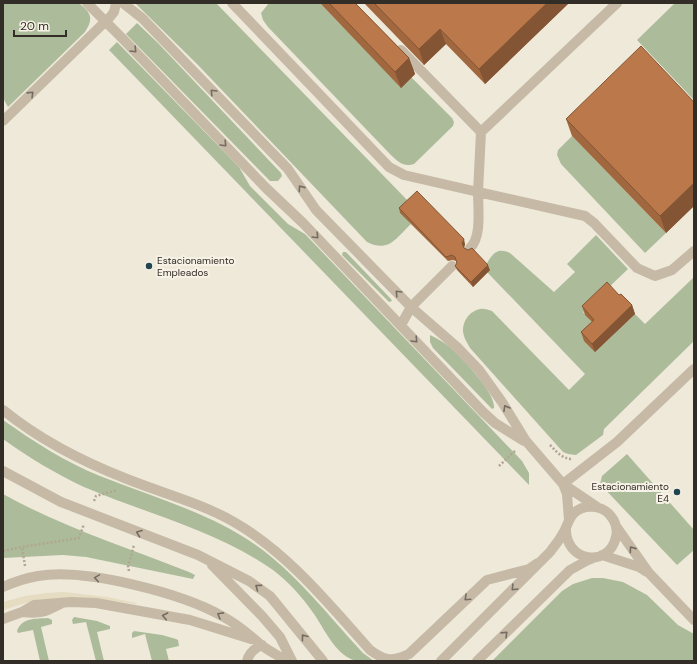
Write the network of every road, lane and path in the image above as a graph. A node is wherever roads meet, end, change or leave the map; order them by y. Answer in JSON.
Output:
{"nodes":[{"id":1,"x":86,"y":3,"type":"edge"},
{"id":2,"x":116,"y":3,"type":"edge"},
{"id":3,"x":123,"y":3,"type":"edge"},
{"id":4,"x":232,"y":3,"type":"edge"},
{"id":5,"x":617,"y":3,"type":"edge"},
{"id":6,"x":106,"y":22,"type":"junction"},
{"id":7,"x":393,"y":42,"type":"edge"},
{"id":8,"x":3,"y":121,"type":"edge"},
{"id":9,"x":481,"y":132,"type":"junction"},
{"id":10,"x":478,"y":192,"type":"junction"},
{"id":11,"x":316,"y":210,"type":"junction"},
{"id":12,"x":303,"y":223,"type":"junction"},
{"id":13,"x":470,"y":248,"type":"edge"},
{"id":14,"x":694,"y":250,"type":"edge"},
{"id":15,"x":452,"y":266,"type":"dead end"},
{"id":16,"x":411,"y":307,"type":"junction"},
{"id":17,"x":401,"y":325,"type":"junction"},
{"id":18,"x":694,"y":369,"type":"edge"},
{"id":19,"x":3,"y":410,"type":"edge"},
{"id":20,"x":526,"y":441,"type":"junction"},
{"id":21,"x":546,"y":442,"type":"dead end"},
{"id":22,"x":575,"y":459,"type":"dead end"},
{"id":23,"x":499,"y":466,"type":"dead end"},
{"id":24,"x":5,"y":473,"type":"edge"},
{"id":25,"x":125,"y":478,"type":"junction"},
{"id":26,"x":563,"y":484,"type":"junction"},
{"id":27,"x":597,"y":507,"type":"junction"},
{"id":28,"x":87,"y":513,"type":"junction"},
{"id":29,"x":568,"y":523,"type":"junction"},
{"id":30,"x":616,"y":526,"type":"junction"},
{"id":31,"x":138,"y":533,"type":"junction"},
{"id":32,"x":22,"y":547,"type":"junction"},
{"id":33,"x":3,"y":551,"type":"edge"},
{"id":34,"x":598,"y":556,"type":"junction"},
{"id":35,"x":205,"y":559,"type":"junction"},
{"id":36,"x":538,"y":563,"type":"junction"},
{"id":37,"x":132,"y":573,"type":"dead end"},
{"id":38,"x":649,"y":573,"type":"junction"},
{"id":39,"x":28,"y":578,"type":"junction"},
{"id":40,"x":8,"y":582,"type":"edge"},
{"id":41,"x":3,"y":587,"type":"edge"},
{"id":42,"x":3,"y":619,"type":"edge"},
{"id":43,"x":694,"y":620,"type":"edge"},
{"id":44,"x":259,"y":643,"type":"junction"},
{"id":45,"x":247,"y":661,"type":"edge"},
{"id":46,"x":287,"y":661,"type":"edge"},
{"id":47,"x":292,"y":661,"type":"edge"},
{"id":48,"x":323,"y":661,"type":"edge"},
{"id":49,"x":441,"y":661,"type":"edge"},
{"id":50,"x":477,"y":661,"type":"edge"}],
"edges":[{"from":1,"to":6,"type":"street"},
{"from":2,"to":6,"type":"street"},
{"from":11,"to":3,"type":"street","one_way":true},
{"from":4,"to":10,"type":"street"},
{"from":5,"to":9,"type":"street"},
{"from":8,"to":6,"type":"street","one_way":true},
{"from":6,"to":12,"type":"street","one_way":true},
{"from":7,"to":9,"type":"street"},
{"from":9,"to":10,"type":"street"},
{"from":10,"to":13,"type":"street"},
{"from":10,"to":14,"type":"street"},
{"from":11,"to":12,"type":"street"},
{"from":16,"to":11,"type":"street","one_way":true},
{"from":12,"to":17,"type":"street","one_way":true},
{"from":15,"to":16,"type":"street"},
{"from":16,"to":17,"type":"street"},
{"from":20,"to":16,"type":"street","one_way":true},
{"from":17,"to":20,"type":"street","one_way":true},
{"from":18,"to":26,"type":"street"},
{"from":19,"to":25,"type":"street"},
{"from":20,"to":23,"type":"path"},
{"from":20,"to":26,"type":"street"},
{"from":21,"to":22,"type":"path"},
{"from":24,"to":28,"type":"street"},
{"from":25,"to":28,"type":"path"},
{"from":36,"to":25,"type":"street","one_way":true},
{"from":26,"to":27,"type":"street"},
{"from":26,"to":29,"type":"street"},
{"from":27,"to":29,"type":"street"},
{"from":27,"to":30,"type":"street"},
{"from":28,"to":31,"type":"street"},
{"from":28,"to":32,"type":"path"},
{"from":29,"to":34,"type":"street"},
{"from":29,"to":36,"type":"street"},
{"from":30,"to":34,"type":"street"},
{"from":38,"to":30,"type":"street","one_way":true},
{"from":35,"to":31,"type":"street","one_way":true},
{"from":31,"to":37,"type":"path"},
{"from":32,"to":33,"type":"path"},
{"from":32,"to":39,"type":"path"},
{"from":34,"to":38,"type":"street"},
{"from":50,"to":34,"type":"street","one_way":true},
{"from":35,"to":47,"type":"street"},
{"from":48,"to":35,"type":"street","one_way":true},
{"from":36,"to":49,"type":"street","one_way":true},
{"from":38,"to":43,"type":"street"},
{"from":39,"to":40,"type":"street"},
{"from":44,"to":39,"type":"street","one_way":true},
{"from":40,"to":41,"type":"street"},
{"from":44,"to":42,"type":"street","one_way":true},
{"from":44,"to":45,"type":"street"},
{"from":44,"to":46,"type":"street"}]}
